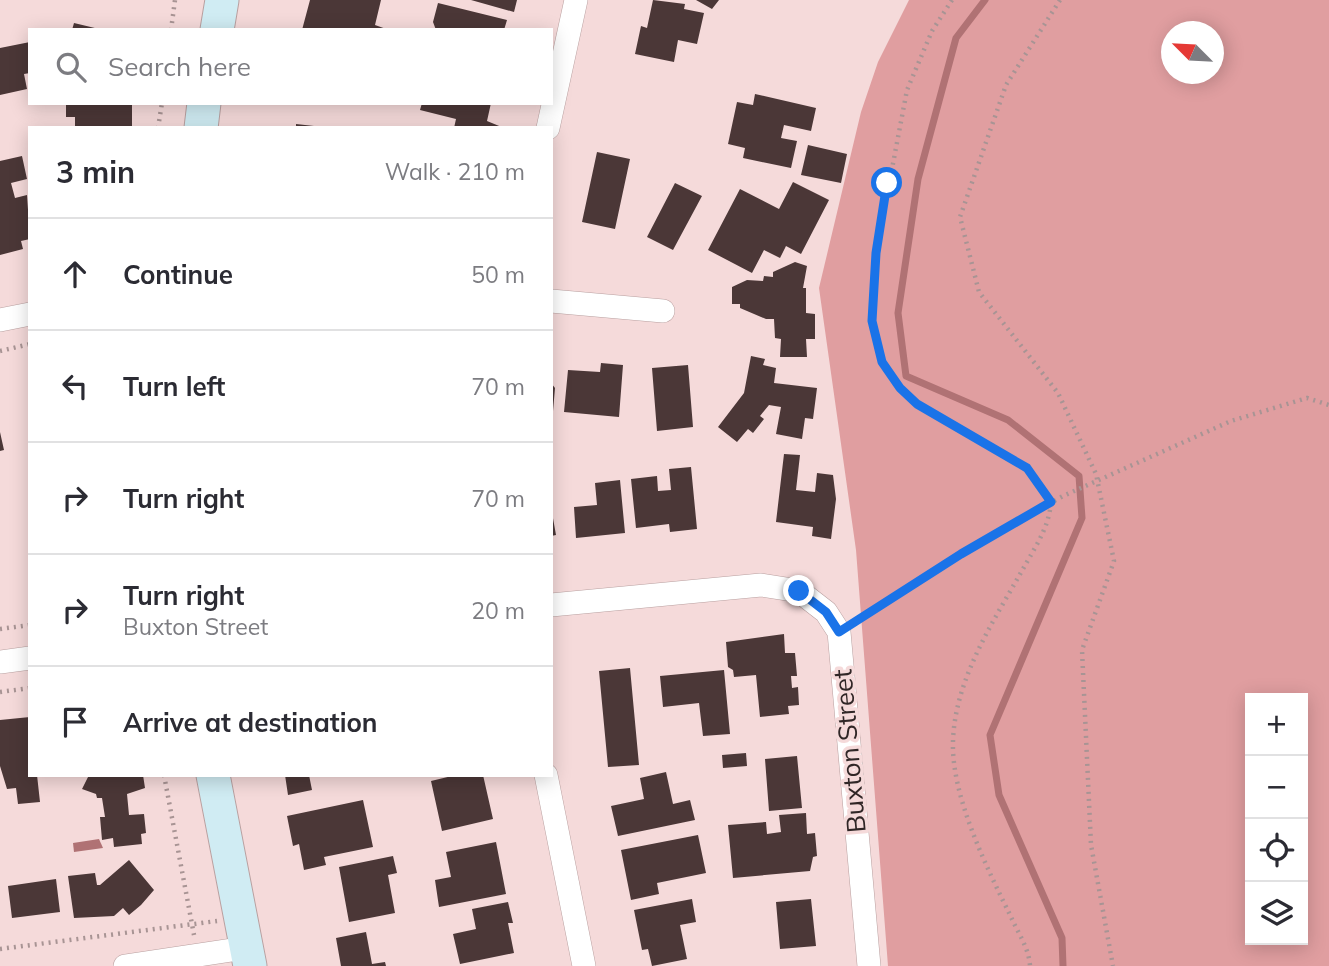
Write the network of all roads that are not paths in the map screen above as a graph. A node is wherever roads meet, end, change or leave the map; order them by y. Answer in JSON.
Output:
{"nodes":[{"id":1,"x":222,"y":0,"type":"edge"},
{"id":2,"x":576,"y":0,"type":"edge"},
{"id":3,"x":217,"y":28,"type":"edge"},
{"id":4,"x":553,"y":102,"type":"edge"},
{"id":5,"x":204,"y":105,"type":"edge"},
{"id":6,"x":552,"y":105,"type":"edge"},
{"id":7,"x":201,"y":126,"type":"edge"},
{"id":8,"x":548,"y":126,"type":"edge"},
{"id":9,"x":553,"y":301,"type":"edge"},
{"id":10,"x":663,"y":311,"type":"dead end"},
{"id":11,"x":28,"y":314,"type":"edge"},
{"id":12,"x":0,"y":320,"type":"edge"},
{"id":13,"x":553,"y":606,"type":"edge"},
{"id":14,"x":28,"y":658,"type":"edge"},
{"id":15,"x":0,"y":662,"type":"edge"},
{"id":16,"x":213,"y":777,"type":"edge"},
{"id":17,"x":546,"y":777,"type":"edge"},
{"id":18,"x":248,"y":957,"type":"edge"},
{"id":19,"x":125,"y":966,"type":"edge"},
{"id":20,"x":584,"y":966,"type":"edge"},
{"id":21,"x":869,"y":966,"type":"edge"}],
"edges":[{"from":1,"to":3,"type":"street"},
{"from":2,"to":4,"type":"street"},
{"from":5,"to":7,"type":"street"},
{"from":6,"to":8,"type":"street"},
{"from":9,"to":10,"type":"street"},
{"from":11,"to":12,"type":"street"},
{"from":13,"to":21,"type":"street","name":"Buxton Street"},
{"from":14,"to":15,"type":"street"},
{"from":16,"to":18,"type":"street"},
{"from":17,"to":20,"type":"street"},
{"from":18,"to":19,"type":"street"}]}
